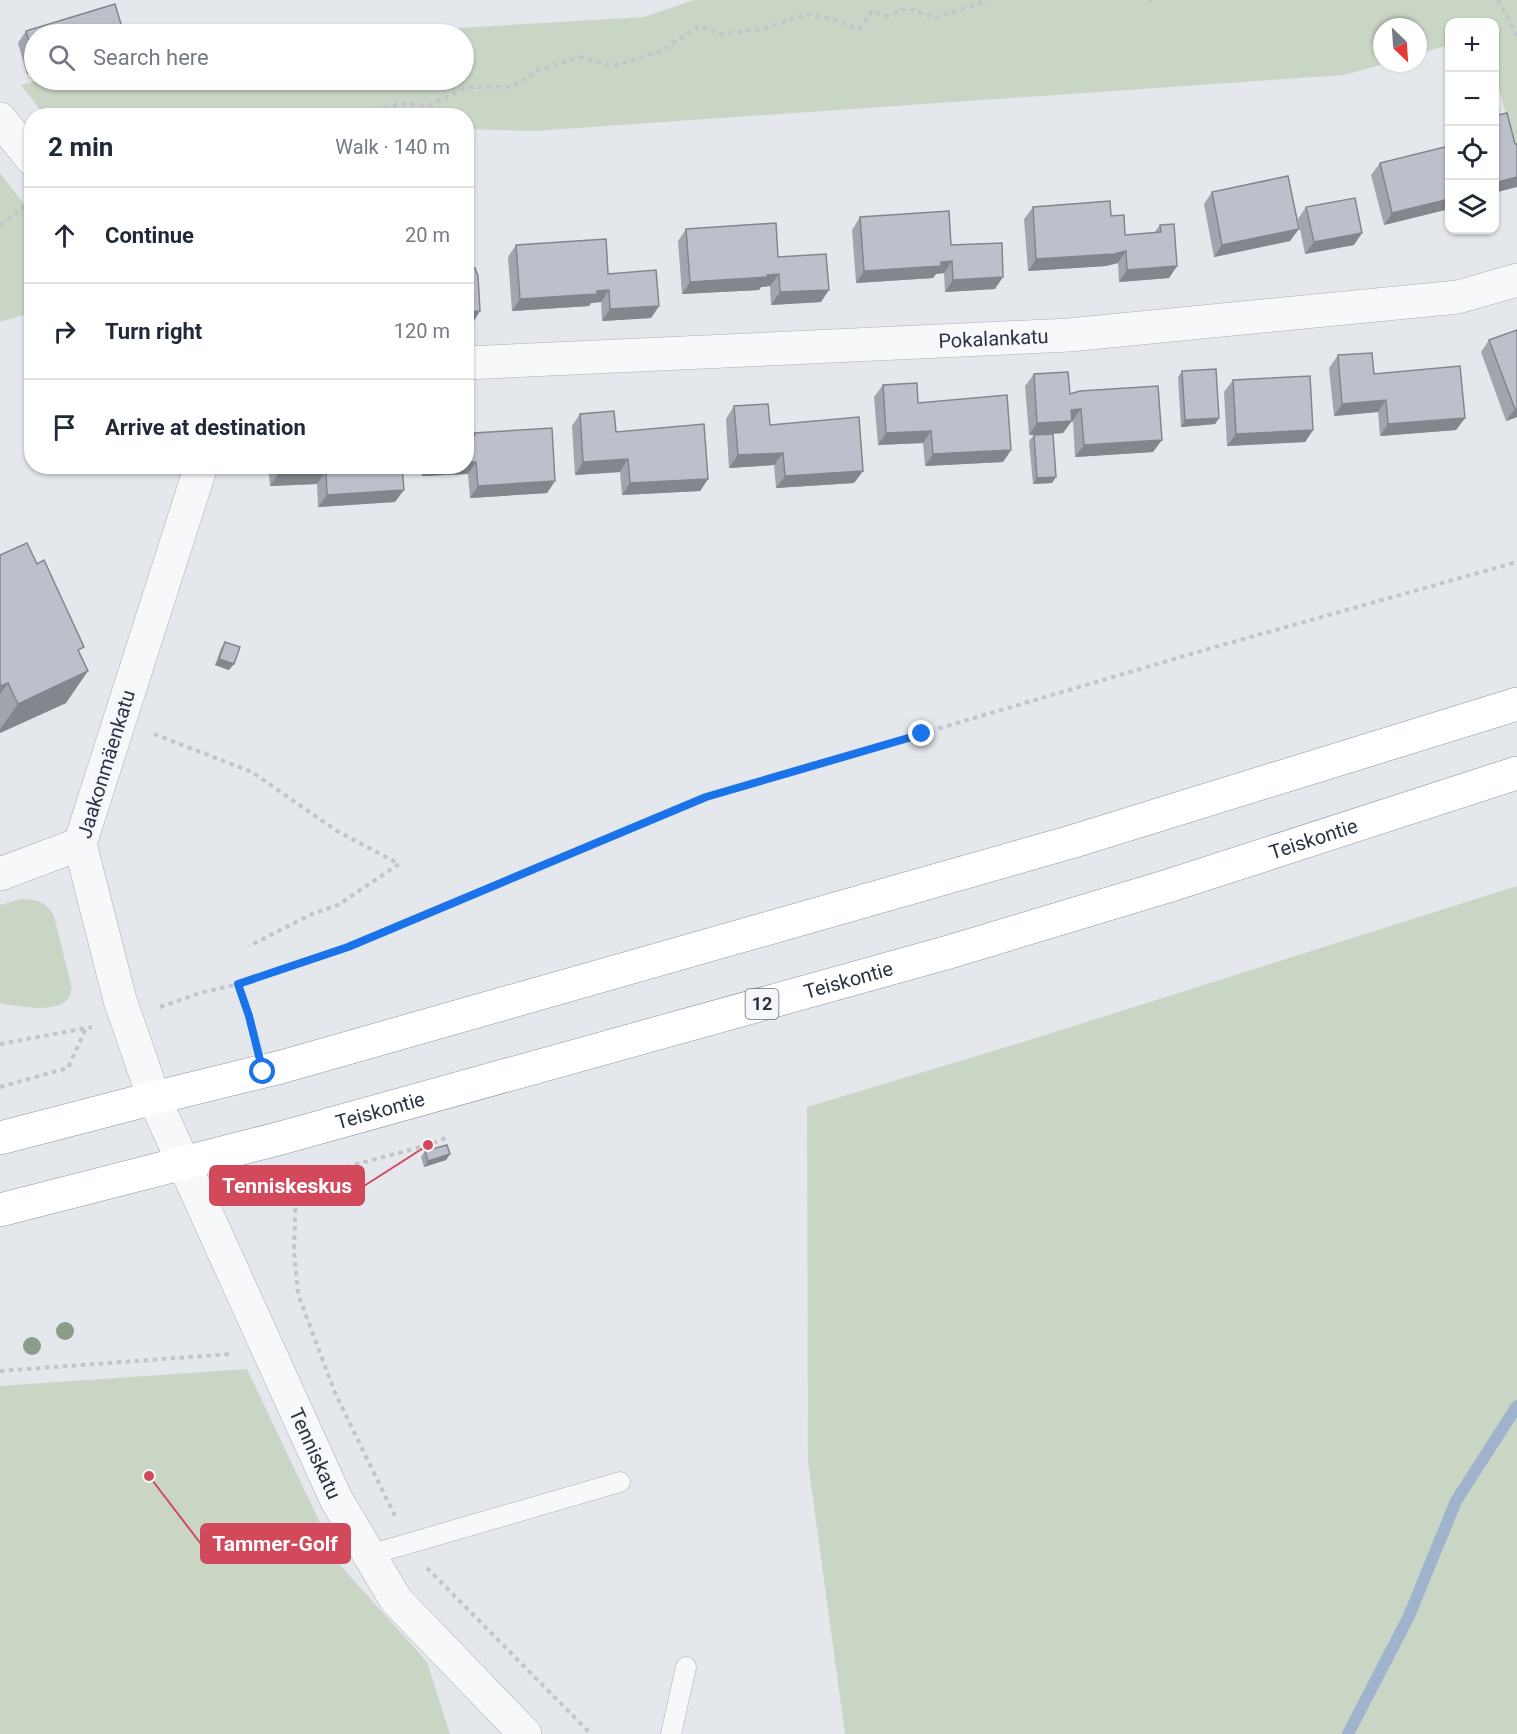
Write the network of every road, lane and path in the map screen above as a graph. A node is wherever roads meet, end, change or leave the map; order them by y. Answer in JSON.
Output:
{"nodes":[{"id":1,"x":988,"y":0,"type":"edge"},
{"id":2,"x":1148,"y":0,"type":"edge"},
{"id":3,"x":1155,"y":0,"type":"edge"},
{"id":4,"x":1498,"y":0,"type":"edge"},
{"id":5,"x":1517,"y":35,"type":"edge"},
{"id":6,"x":474,"y":87,"type":"edge"},
{"id":7,"x":462,"y":90,"type":"edge"},
{"id":8,"x":384,"y":108,"type":"edge"},
{"id":9,"x":0,"y":118,"type":"edge"},
{"id":10,"x":24,"y":149,"type":"edge"},
{"id":11,"x":24,"y":205,"type":"edge"},
{"id":12,"x":0,"y":225,"type":"edge"},
{"id":13,"x":1517,"y":280,"type":"edge"},
{"id":14,"x":474,"y":363,"type":"edge"},
{"id":15,"x":198,"y":474,"type":"edge"},
{"id":16,"x":1517,"y":562,"type":"edge"},
{"id":17,"x":1517,"y":704,"type":"edge"},
{"id":18,"x":154,"y":734,"type":"dead end"},
{"id":19,"x":1517,"y":773,"type":"edge"},
{"id":20,"x":80,"y":844,"type":"junction"},
{"id":21,"x":0,"y":874,"type":"edge"},
{"id":22,"x":249,"y":946,"type":"dead end"},
{"id":23,"x":238,"y":984,"type":"junction"},
{"id":24,"x":169,"y":1004,"type":"dead end"},
{"id":25,"x":94,"y":1026,"type":"dead end"},
{"id":26,"x":86,"y":1029,"type":"junction"},
{"id":27,"x":0,"y":1044,"type":"edge"},
{"id":28,"x":263,"y":1072,"type":"junction"},
{"id":29,"x":0,"y":1087,"type":"edge"},
{"id":30,"x":154,"y":1098,"type":"junction"},
{"id":31,"x":448,"y":1137,"type":"dead end"},
{"id":32,"x":0,"y":1138,"type":"edge"},
{"id":33,"x":280,"y":1138,"type":"junction"},
{"id":34,"x":184,"y":1164,"type":"junction"},
{"id":35,"x":294,"y":1181,"type":"junction"},
{"id":36,"x":0,"y":1210,"type":"edge"},
{"id":37,"x":268,"y":1351,"type":"junction"},
{"id":38,"x":0,"y":1371,"type":"edge"},
{"id":39,"x":620,"y":1482,"type":"dead end"},
{"id":40,"x":412,"y":1543,"type":"junction"},
{"id":41,"x":369,"y":1555,"type":"junction"},
{"id":42,"x":686,"y":1667,"type":"dead end"},
{"id":43,"x":525,"y":1734,"type":"edge"},
{"id":44,"x":591,"y":1734,"type":"edge"},
{"id":45,"x":671,"y":1734,"type":"edge"}],
"edges":[{"from":1,"to":6,"type":"path"},
{"from":2,"to":3,"type":"path"},
{"from":4,"to":5,"type":"path"},
{"from":7,"to":8,"type":"path"},
{"from":9,"to":10,"type":"street"},
{"from":11,"to":12,"type":"path"},
{"from":13,"to":14,"type":"street","name":"Pokalankatu"},
{"from":15,"to":20,"type":"street","name":"Jaakonmäenkatu"},
{"from":16,"to":23,"type":"path"},
{"from":17,"to":28,"type":"highway"},
{"from":18,"to":22,"type":"path"},
{"from":19,"to":33,"type":"highway","name":"Teiskontie","number":"12"},
{"from":20,"to":21,"type":"street"},
{"from":20,"to":30,"type":"street","name":"Jaakonmäenkatu"},
{"from":23,"to":24,"type":"path"},
{"from":23,"to":28,"type":"path"},
{"from":25,"to":26,"type":"path"},
{"from":26,"to":27,"type":"path"},
{"from":26,"to":29,"type":"path"},
{"from":28,"to":30,"type":"highway"},
{"from":30,"to":32,"type":"highway"},
{"from":30,"to":34,"type":"street","name":"Jaakonmäenkatu"},
{"from":31,"to":35,"type":"path"},
{"from":33,"to":34,"type":"highway","name":"Teiskontie","number":"12"},
{"from":33,"to":35,"type":"path"},
{"from":34,"to":36,"type":"highway","name":"Teiskontie","number":"12"},
{"from":34,"to":37,"type":"street","name":"Tenniskatu"},
{"from":35,"to":40,"type":"path"},
{"from":37,"to":38,"type":"path"},
{"from":37,"to":41,"type":"street","name":"Tenniskatu"},
{"from":39,"to":40,"type":"lane"},
{"from":40,"to":41,"type":"lane"},
{"from":40,"to":44,"type":"path"},
{"from":41,"to":43,"type":"street","name":"Tenniskatu"},
{"from":42,"to":45,"type":"lane"}]}
